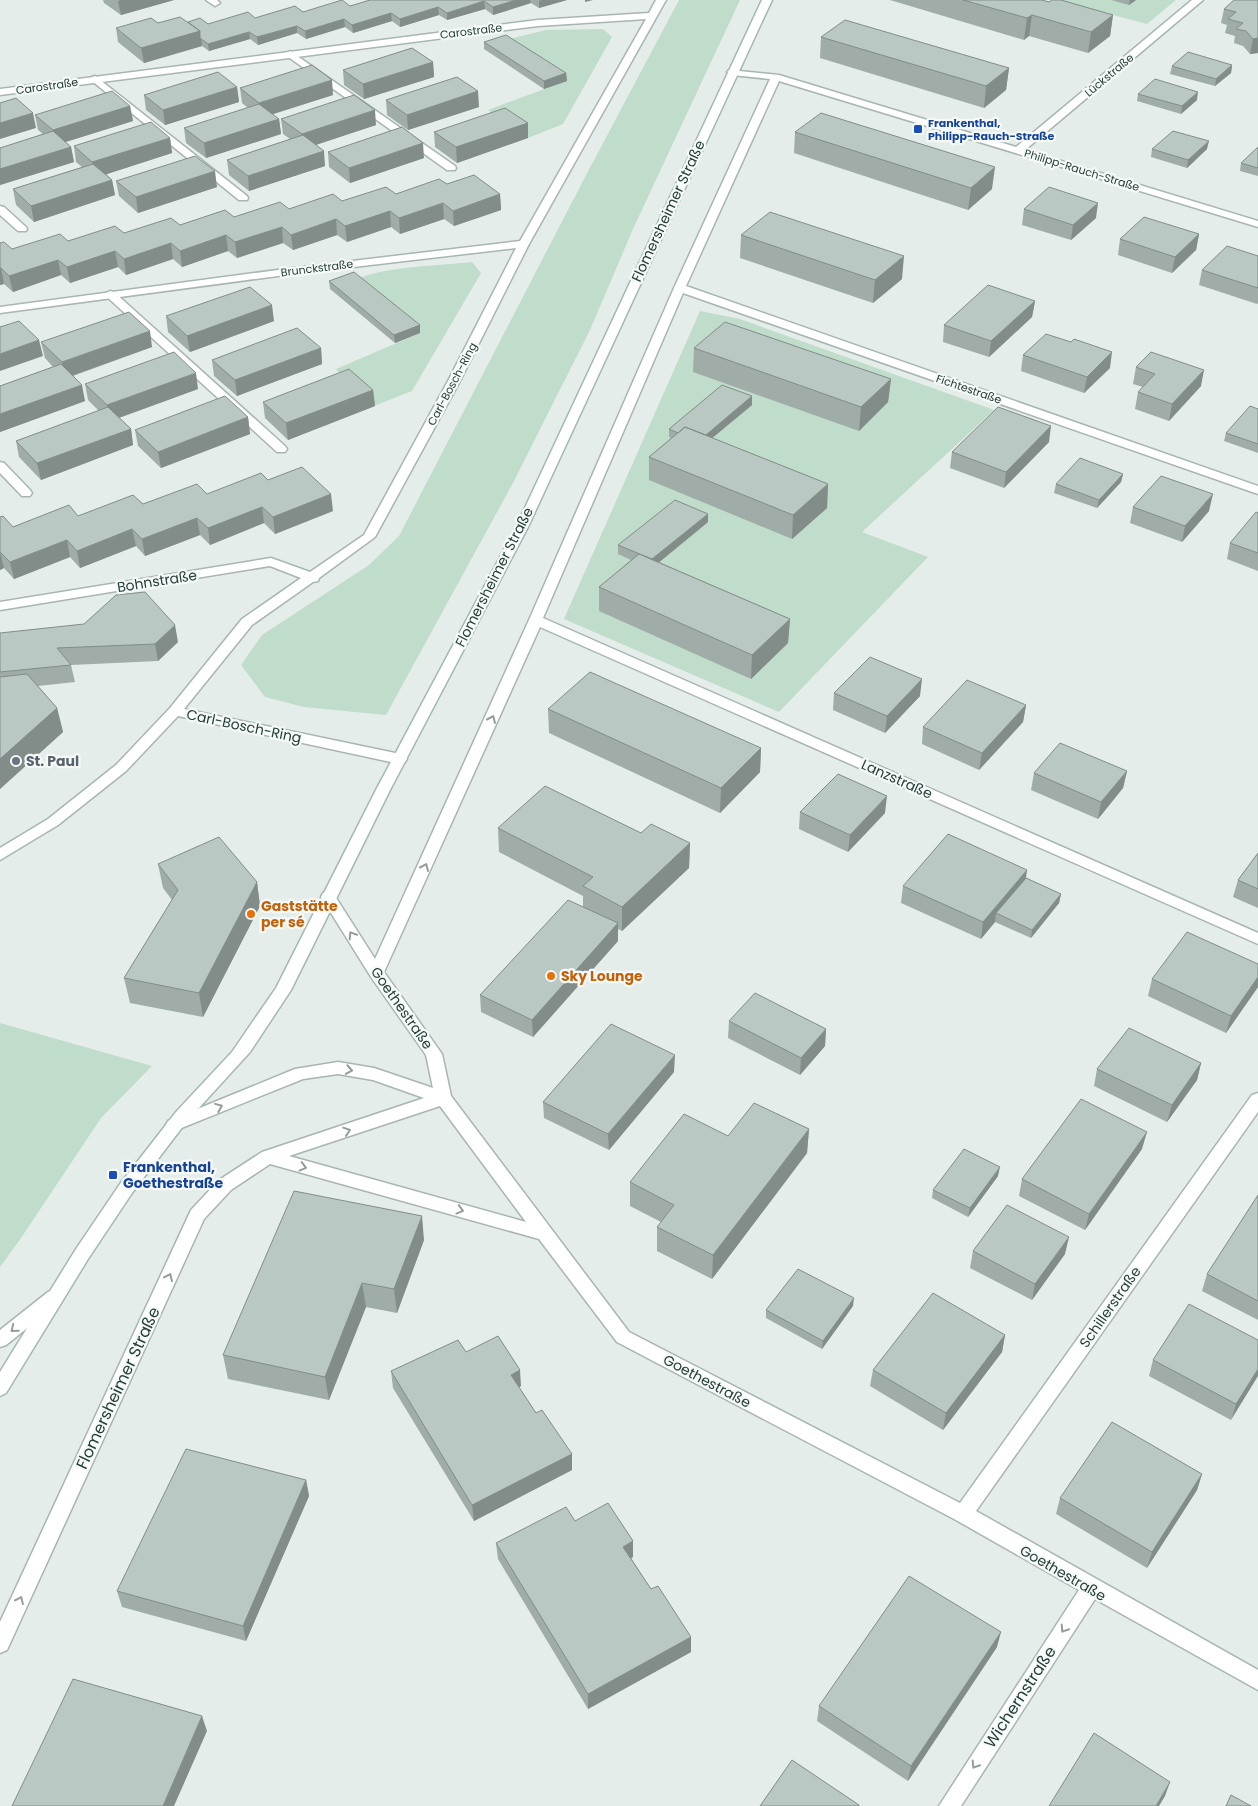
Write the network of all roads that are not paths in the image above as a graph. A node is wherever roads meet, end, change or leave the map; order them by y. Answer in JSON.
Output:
{"nodes":[{"id":1,"x":661,"y":0,"type":"edge"},
{"id":2,"x":767,"y":0,"type":"edge"},
{"id":3,"x":1198,"y":0,"type":"edge"},
{"id":4,"x":653,"y":16,"type":"junction"},
{"id":5,"x":290,"y":54,"type":"junction"},
{"id":6,"x":732,"y":72,"type":"junction"},
{"id":7,"x":776,"y":77,"type":"junction"},
{"id":8,"x":95,"y":79,"type":"junction"},
{"id":9,"x":0,"y":92,"type":"edge"},
{"id":10,"x":1019,"y":150,"type":"junction"},
{"id":11,"x":451,"y":168,"type":"edge"},
{"id":12,"x":243,"y":198,"type":"dead end"},
{"id":13,"x":0,"y":209,"type":"edge"},
{"id":14,"x":1258,"y":224,"type":"edge"},
{"id":15,"x":22,"y":229,"type":"dead end"},
{"id":16,"x":524,"y":244,"type":"junction"},
{"id":17,"x":680,"y":288,"type":"junction"},
{"id":18,"x":110,"y":294,"type":"junction"},
{"id":19,"x":0,"y":310,"type":"edge"},
{"id":20,"x":281,"y":449,"type":"dead end"},
{"id":21,"x":0,"y":466,"type":"edge"},
{"id":22,"x":1258,"y":490,"type":"edge"},
{"id":23,"x":26,"y":492,"type":"dead end"},
{"id":24,"x":312,"y":578,"type":"junction"},
{"id":25,"x":0,"y":606,"type":"edge"},
{"id":26,"x":536,"y":620,"type":"junction"},
{"id":27,"x":175,"y":711,"type":"junction"},
{"id":28,"x":400,"y":759,"type":"junction"},
{"id":29,"x":0,"y":855,"type":"edge"},
{"id":30,"x":328,"y":897,"type":"junction"},
{"id":31,"x":1258,"y":939,"type":"edge"},
{"id":32,"x":376,"y":973,"type":"junction"},
{"id":33,"x":443,"y":1098,"type":"junction"},
{"id":34,"x":1258,"y":1099,"type":"edge"},
{"id":35,"x":174,"y":1125,"type":"junction"},
{"id":36,"x":268,"y":1157,"type":"junction"},
{"id":37,"x":544,"y":1233,"type":"junction"},
{"id":38,"x":55,"y":1296,"type":"junction"},
{"id":39,"x":0,"y":1340,"type":"edge"},
{"id":40,"x":0,"y":1388,"type":"edge"},
{"id":41,"x":962,"y":1514,"type":"junction"},
{"id":42,"x":1091,"y":1589,"type":"junction"},
{"id":43,"x":0,"y":1644,"type":"edge"},
{"id":44,"x":1258,"y":1681,"type":"edge"},
{"id":45,"x":949,"y":1806,"type":"edge"}],
"edges":[{"from":1,"to":4,"type":"street","name":"Carl-Bosch-Ring"},
{"from":2,"to":6,"type":"street","name":"Flomersheimer Straße"},
{"from":3,"to":10,"type":"street","name":"Lückstraße"},
{"from":4,"to":5,"type":"street","name":"Carostraße"},
{"from":4,"to":16,"type":"street","name":"Carl-Bosch-Ring"},
{"from":5,"to":8,"type":"street","name":"Carostraße"},
{"from":5,"to":11,"type":"street"},
{"from":6,"to":7,"type":"street","name":"Philipp-Rauch-Straße"},
{"from":6,"to":28,"type":"street","name":"Flomersheimer Straße"},
{"from":7,"to":10,"type":"street","name":"Philipp-Rauch-Straße"},
{"from":7,"to":17,"type":"street"},
{"from":8,"to":9,"type":"street","name":"Carostraße"},
{"from":8,"to":12,"type":"street","name":"Carostraße"},
{"from":10,"to":14,"type":"street","name":"Philipp-Rauch-Straße"},
{"from":13,"to":15,"type":"street"},
{"from":16,"to":18,"type":"street","name":"Brunckstraße"},
{"from":16,"to":24,"type":"street","name":"Carl-Bosch-Ring"},
{"from":17,"to":22,"type":"street","name":"Fichtestraße"},
{"from":17,"to":26,"type":"street"},
{"from":18,"to":19,"type":"street","name":"Brunckstraße"},
{"from":18,"to":20,"type":"street"},
{"from":21,"to":23,"type":"street"},
{"from":24,"to":25,"type":"street","name":"Bohnstraße"},
{"from":24,"to":27,"type":"street","name":"Carl-Bosch-Ring"},
{"from":26,"to":31,"type":"street","name":"Lanzstraße"},
{"from":32,"to":26,"type":"street","one_way":true},
{"from":27,"to":28,"type":"street","name":"Carl-Bosch-Ring"},
{"from":27,"to":29,"type":"street","name":"Carl-Bosch-Ring"},
{"from":28,"to":30,"type":"street","name":"Flomersheimer Straße"},
{"from":32,"to":30,"type":"street","name":"Goethestraße","one_way":true},
{"from":30,"to":35,"type":"street","name":"Flomersheimer Straße"},
{"from":32,"to":33,"type":"street","name":"Goethestraße"},
{"from":35,"to":33,"type":"street","one_way":true},
{"from":36,"to":33,"type":"street","name":"Flomersheimer Straße","one_way":true},
{"from":33,"to":37,"type":"street","name":"Goethestraße"},
{"from":34,"to":41,"type":"street","name":"Schillerstraße"},
{"from":35,"to":38,"type":"street","name":"Flomersheimer Straße"},
{"from":36,"to":37,"type":"street","one_way":true},
{"from":43,"to":36,"type":"street","name":"Flomersheimer Straße","one_way":true},
{"from":37,"to":41,"type":"street","name":"Goethestraße"},
{"from":38,"to":39,"type":"street","one_way":true},
{"from":38,"to":40,"type":"street","name":"Flomersheimer Straße"},
{"from":41,"to":42,"type":"street","name":"Goethestraße"},
{"from":42,"to":44,"type":"street","name":"Goethestraße"},
{"from":42,"to":45,"type":"street","name":"Wichernstraße","one_way":true}]}
